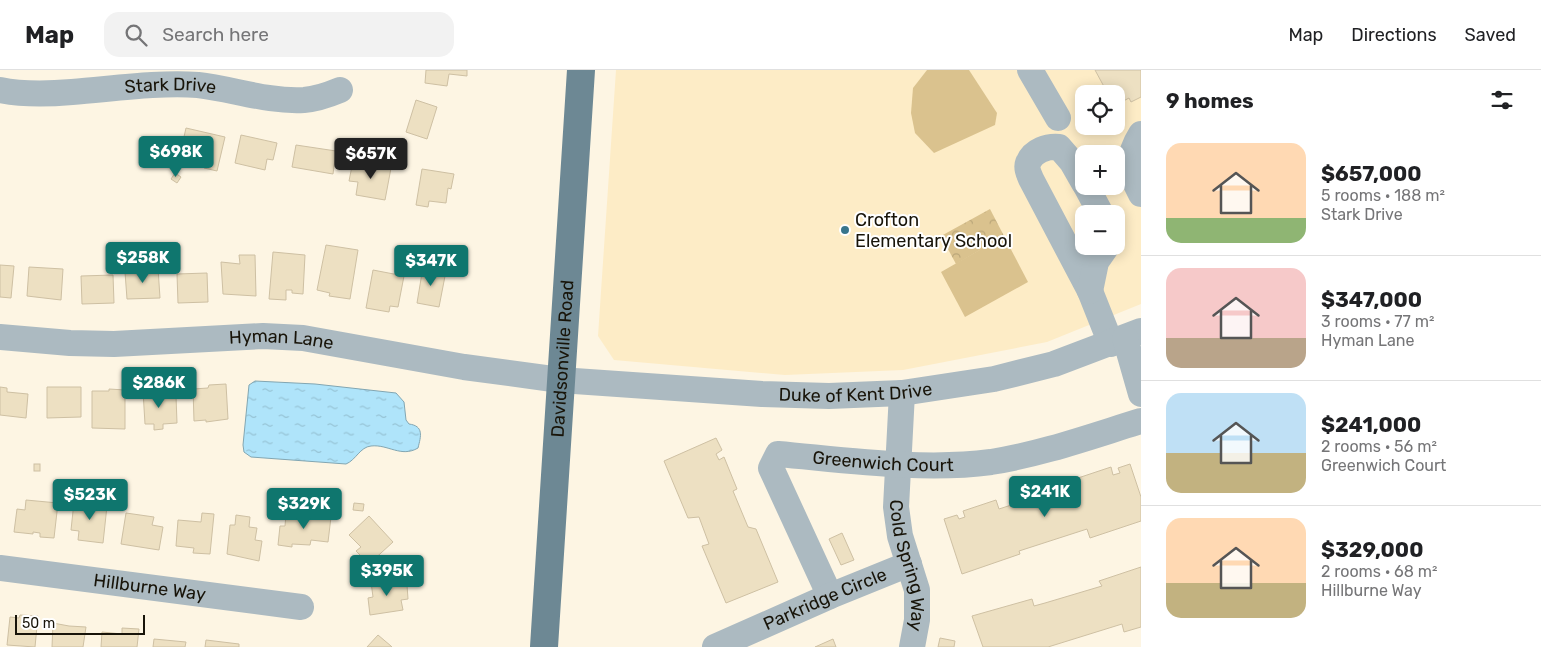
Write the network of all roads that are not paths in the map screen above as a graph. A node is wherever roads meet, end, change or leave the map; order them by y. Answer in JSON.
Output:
{"nodes":[{"id":1,"x":581,"y":70,"type":"edge"},
{"id":2,"x":1030,"y":70,"type":"edge"},
{"id":3,"x":0,"y":90,"type":"edge"},
{"id":4,"x":340,"y":90,"type":"dead end"},
{"id":5,"x":1058,"y":118,"type":"dead end"},
{"id":6,"x":1141,"y":134,"type":"edge"},
{"id":7,"x":1075,"y":167,"type":"edge"},
{"id":8,"x":1141,"y":194,"type":"edge"},
{"id":9,"x":1101,"y":255,"type":"edge"},
{"id":10,"x":1090,"y":291,"type":"junction"},
{"id":11,"x":0,"y":337,"type":"edge"},
{"id":12,"x":1126,"y":338,"type":"edge"},
{"id":13,"x":560,"y":380,"type":"junction"},
{"id":14,"x":902,"y":393,"type":"junction"},
{"id":15,"x":1141,"y":394,"type":"edge"},
{"id":16,"x":1141,"y":421,"type":"edge"},
{"id":17,"x":898,"y":465,"type":"junction"},
{"id":18,"x":909,"y":564,"type":"junction"},
{"id":19,"x":0,"y":568,"type":"edge"},
{"id":20,"x":830,"y":596,"type":"junction"},
{"id":21,"x":301,"y":607,"type":"dead end"},
{"id":22,"x":544,"y":647,"type":"edge"},
{"id":23,"x":715,"y":647,"type":"edge"},
{"id":24,"x":912,"y":647,"type":"edge"}],
"edges":[{"from":1,"to":13,"type":"main road","name":"Davidsonville Road"},
{"from":2,"to":5,"type":"street"},
{"from":3,"to":4,"type":"street","name":"Stark Drive"},
{"from":6,"to":8,"type":"street"},
{"from":7,"to":10,"type":"street"},
{"from":9,"to":10,"type":"street"},
{"from":10,"to":12,"type":"street"},
{"from":11,"to":13,"type":"street","name":"Hyman Lane"},
{"from":12,"to":14,"type":"street","name":"Duke of Kent Drive"},
{"from":12,"to":15,"type":"street"},
{"from":13,"to":14,"type":"street","name":"Duke of Kent Drive"},
{"from":13,"to":22,"type":"main road","name":"Davidsonville Road"},
{"from":14,"to":17,"type":"street","name":"Cold Spring Way"},
{"from":16,"to":17,"type":"street","name":"Greenwich Court"},
{"from":17,"to":18,"type":"street","name":"Cold Spring Way"},
{"from":17,"to":20,"type":"street","name":"Greenwich Court"},
{"from":18,"to":20,"type":"street","name":"Parkridge Circle"},
{"from":18,"to":24,"type":"street","name":"Cold Spring Way"},
{"from":19,"to":21,"type":"street","name":"Hillburne Way"},
{"from":20,"to":23,"type":"street","name":"Parkridge Circle"}]}
